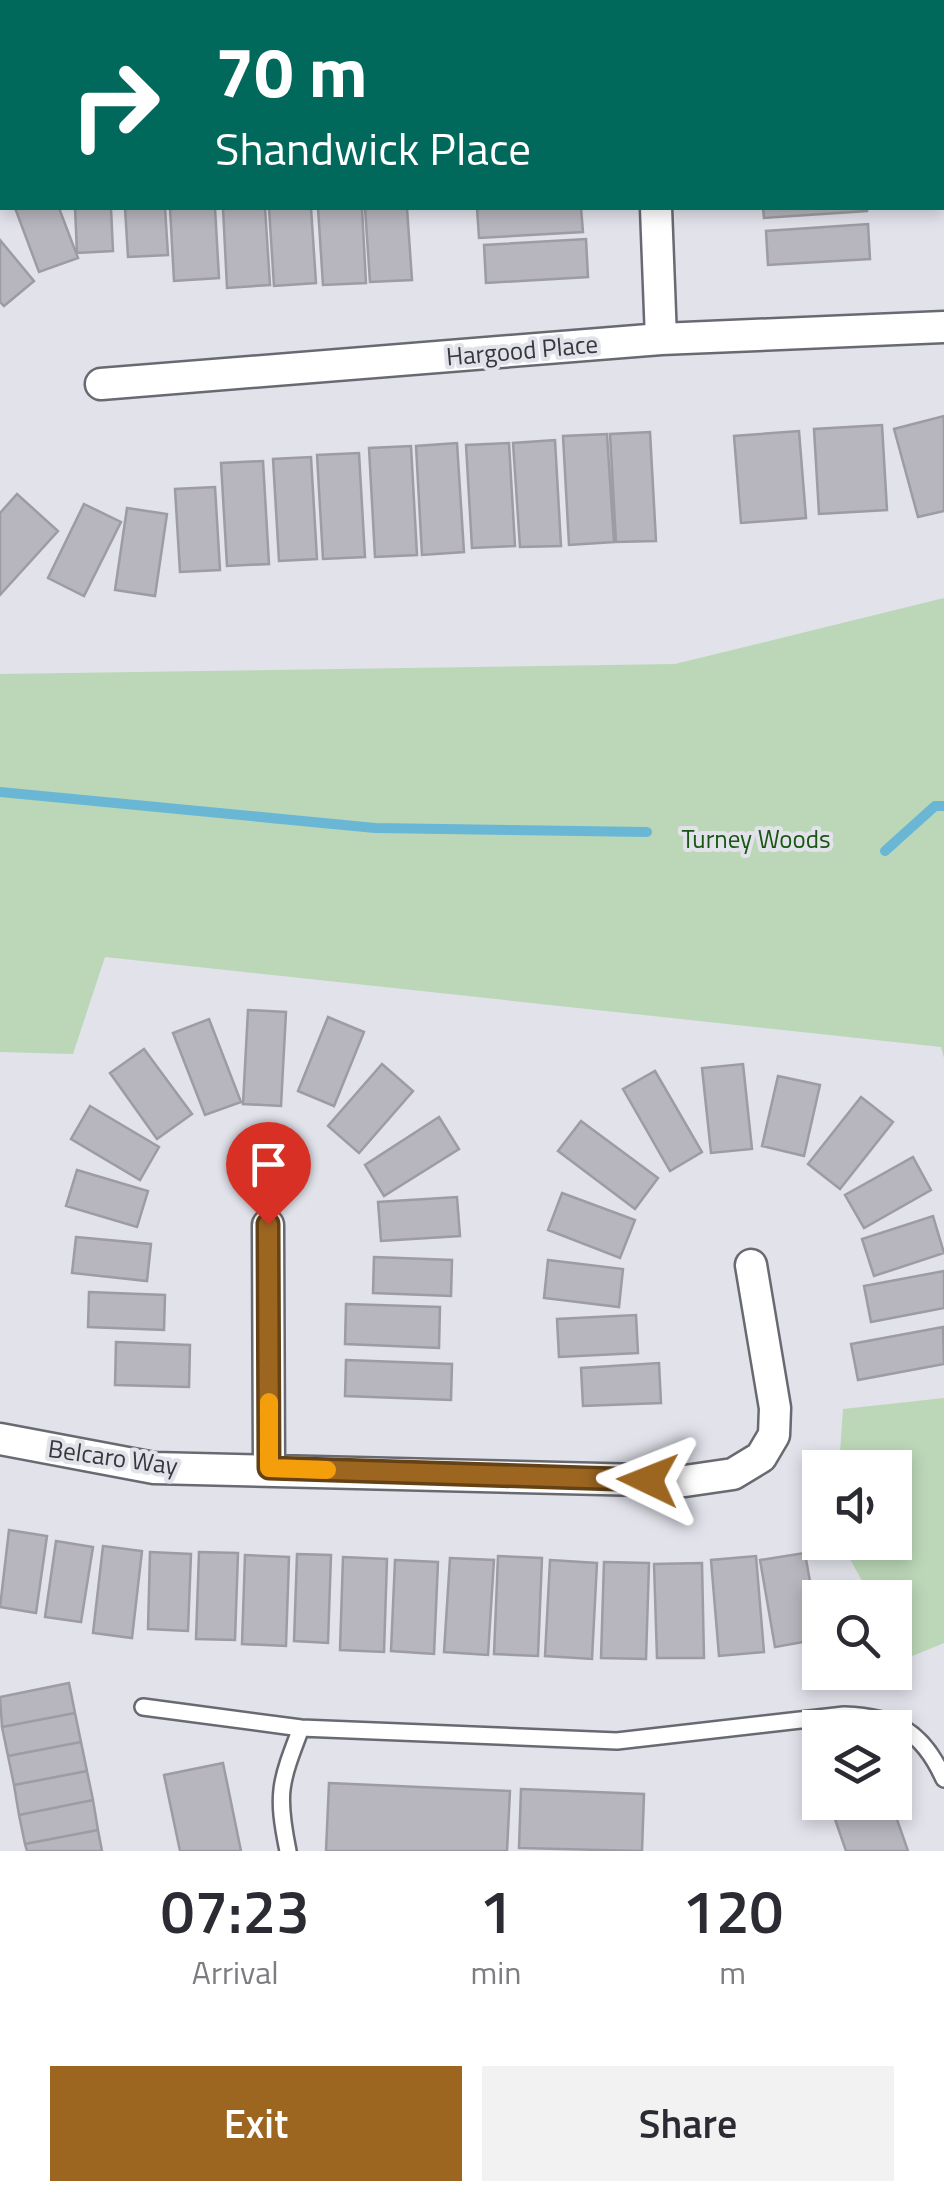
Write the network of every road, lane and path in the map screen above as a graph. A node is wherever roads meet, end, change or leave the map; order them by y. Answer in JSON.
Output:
{"nodes":[{"id":1,"x":656,"y":210,"type":"edge"},
{"id":2,"x":944,"y":327,"type":"edge"},
{"id":3,"x":661,"y":339,"type":"junction"},
{"id":4,"x":101,"y":384,"type":"dead end"},
{"id":5,"x":268,"y":1224,"type":"dead end"},
{"id":6,"x":750,"y":1265,"type":"dead end"},
{"id":7,"x":0,"y":1439,"type":"edge"},
{"id":8,"x":269,"y":1468,"type":"junction"},
{"id":9,"x":142,"y":1707,"type":"dead end"},
{"id":10,"x":301,"y":1728,"type":"junction"},
{"id":11,"x":944,"y":1779,"type":"edge"},
{"id":12,"x":288,"y":1851,"type":"edge"}],
"edges":[{"from":1,"to":3,"type":"street"},
{"from":2,"to":3,"type":"street","name":"Hargood Place"},
{"from":3,"to":4,"type":"street","name":"Hargood Place"},
{"from":5,"to":8,"type":"street"},
{"from":6,"to":8,"type":"street","name":"Belcaro Way"},
{"from":7,"to":8,"type":"street","name":"Belcaro Way"},
{"from":9,"to":10,"type":"lane"},
{"from":10,"to":11,"type":"lane"},
{"from":10,"to":12,"type":"lane"}]}
